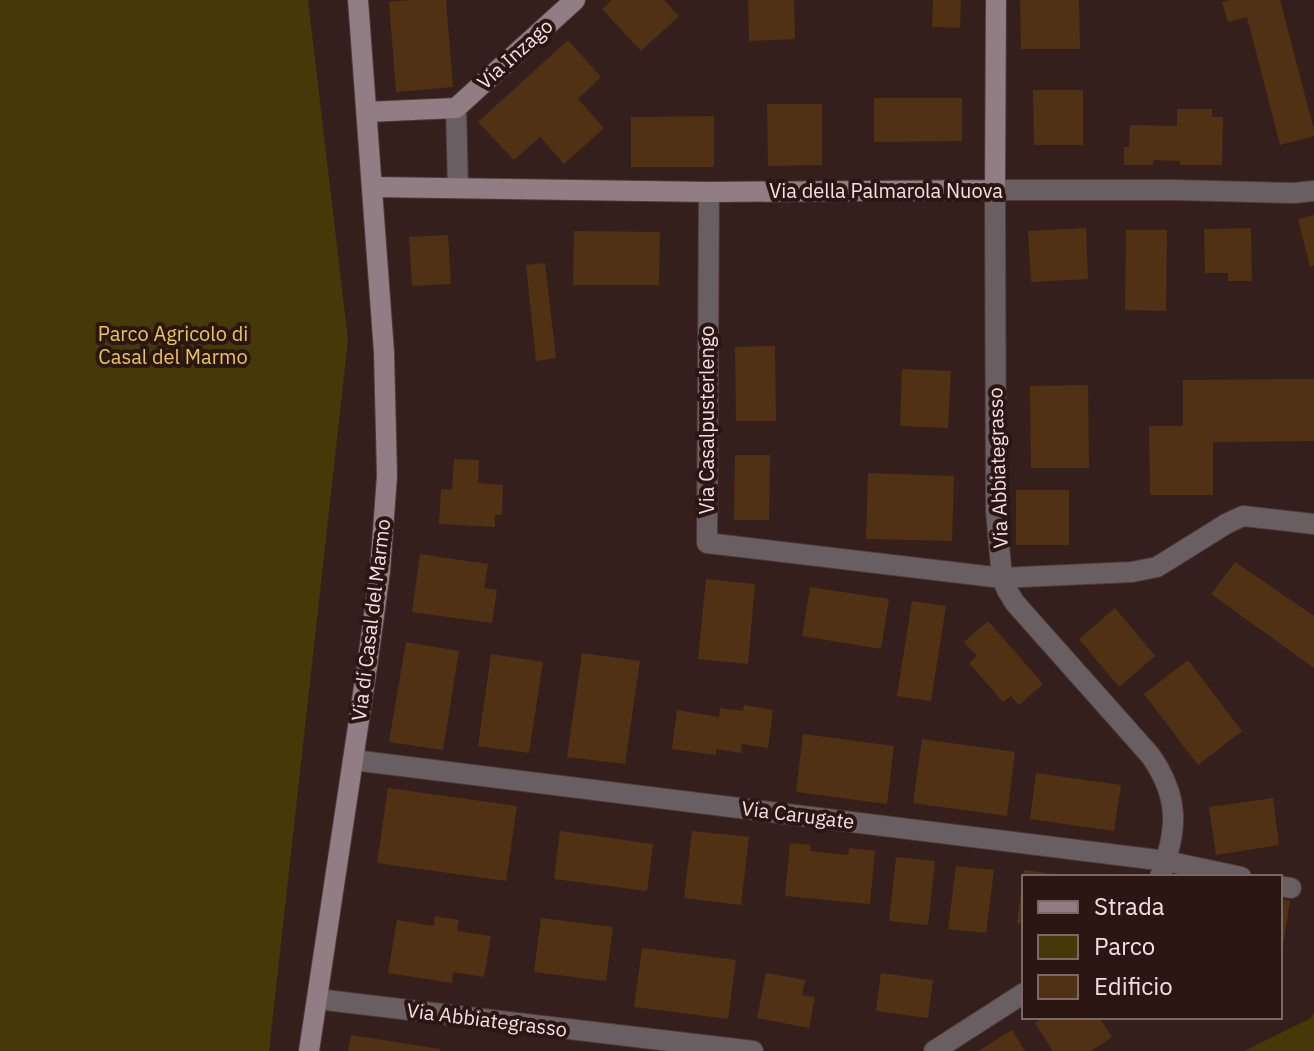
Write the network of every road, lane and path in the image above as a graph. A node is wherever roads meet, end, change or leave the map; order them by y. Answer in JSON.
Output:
{"nodes":[{"id":1,"x":358,"y":0,"type":"edge"},
{"id":2,"x":575,"y":0,"type":"edge"},
{"id":3,"x":996,"y":0,"type":"edge"},
{"id":4,"x":456,"y":108,"type":"junction"},
{"id":5,"x":367,"y":112,"type":"junction"},
{"id":6,"x":372,"y":187,"type":"junction"},
{"id":7,"x":458,"y":188,"type":"junction"},
{"id":8,"x":995,"y":190,"type":"junction"},
{"id":9,"x":1314,"y":191,"type":"edge"},
{"id":10,"x":709,"y":192,"type":"junction"},
{"id":11,"x":1314,"y":524,"type":"edge"},
{"id":12,"x":1002,"y":578,"type":"junction"},
{"id":13,"x":353,"y":760,"type":"junction"},
{"id":14,"x":1163,"y":869,"type":"edge"},
{"id":15,"x":1222,"y":875,"type":"edge"},
{"id":16,"x":1022,"y":994,"type":"edge"},
{"id":17,"x":317,"y":999,"type":"junction"},
{"id":18,"x":309,"y":1051,"type":"edge"},
{"id":19,"x":753,"y":1051,"type":"edge"},
{"id":20,"x":934,"y":1051,"type":"edge"}],
"edges":[{"from":1,"to":5,"type":"street"},
{"from":2,"to":4,"type":"street","name":"Via Inzago"},
{"from":3,"to":8,"type":"street"},
{"from":4,"to":5,"type":"street"},
{"from":4,"to":7,"type":"street"},
{"from":5,"to":6,"type":"street","name":"Via di Casal del Marmo"},
{"from":6,"to":7,"type":"street","name":"Via della Palmarola Nuova"},
{"from":6,"to":13,"type":"street","name":"Via di Casal del Marmo"},
{"from":7,"to":10,"type":"street","name":"Via della Palmarola Nuova"},
{"from":8,"to":9,"type":"street","name":"Via della Palmarola Nuova"},
{"from":8,"to":10,"type":"street","name":"Via della Palmarola Nuova"},
{"from":8,"to":12,"type":"street","name":"Via Abbiategrasso"},
{"from":10,"to":12,"type":"street","name":"Via Casalpusterlengo"},
{"from":11,"to":12,"type":"street"},
{"from":12,"to":14,"type":"street","name":"Via Abbiategrasso"},
{"from":13,"to":14,"type":"street","name":"Via Carugate"},
{"from":13,"to":17,"type":"street","name":"Via di Casal del Marmo"},
{"from":14,"to":15,"type":"street","name":"Via Carugate"},
{"from":16,"to":20,"type":"street"},
{"from":17,"to":18,"type":"street","name":"Via di Casal del Marmo"},
{"from":17,"to":19,"type":"street","name":"Via Abbiategrasso"}]}
